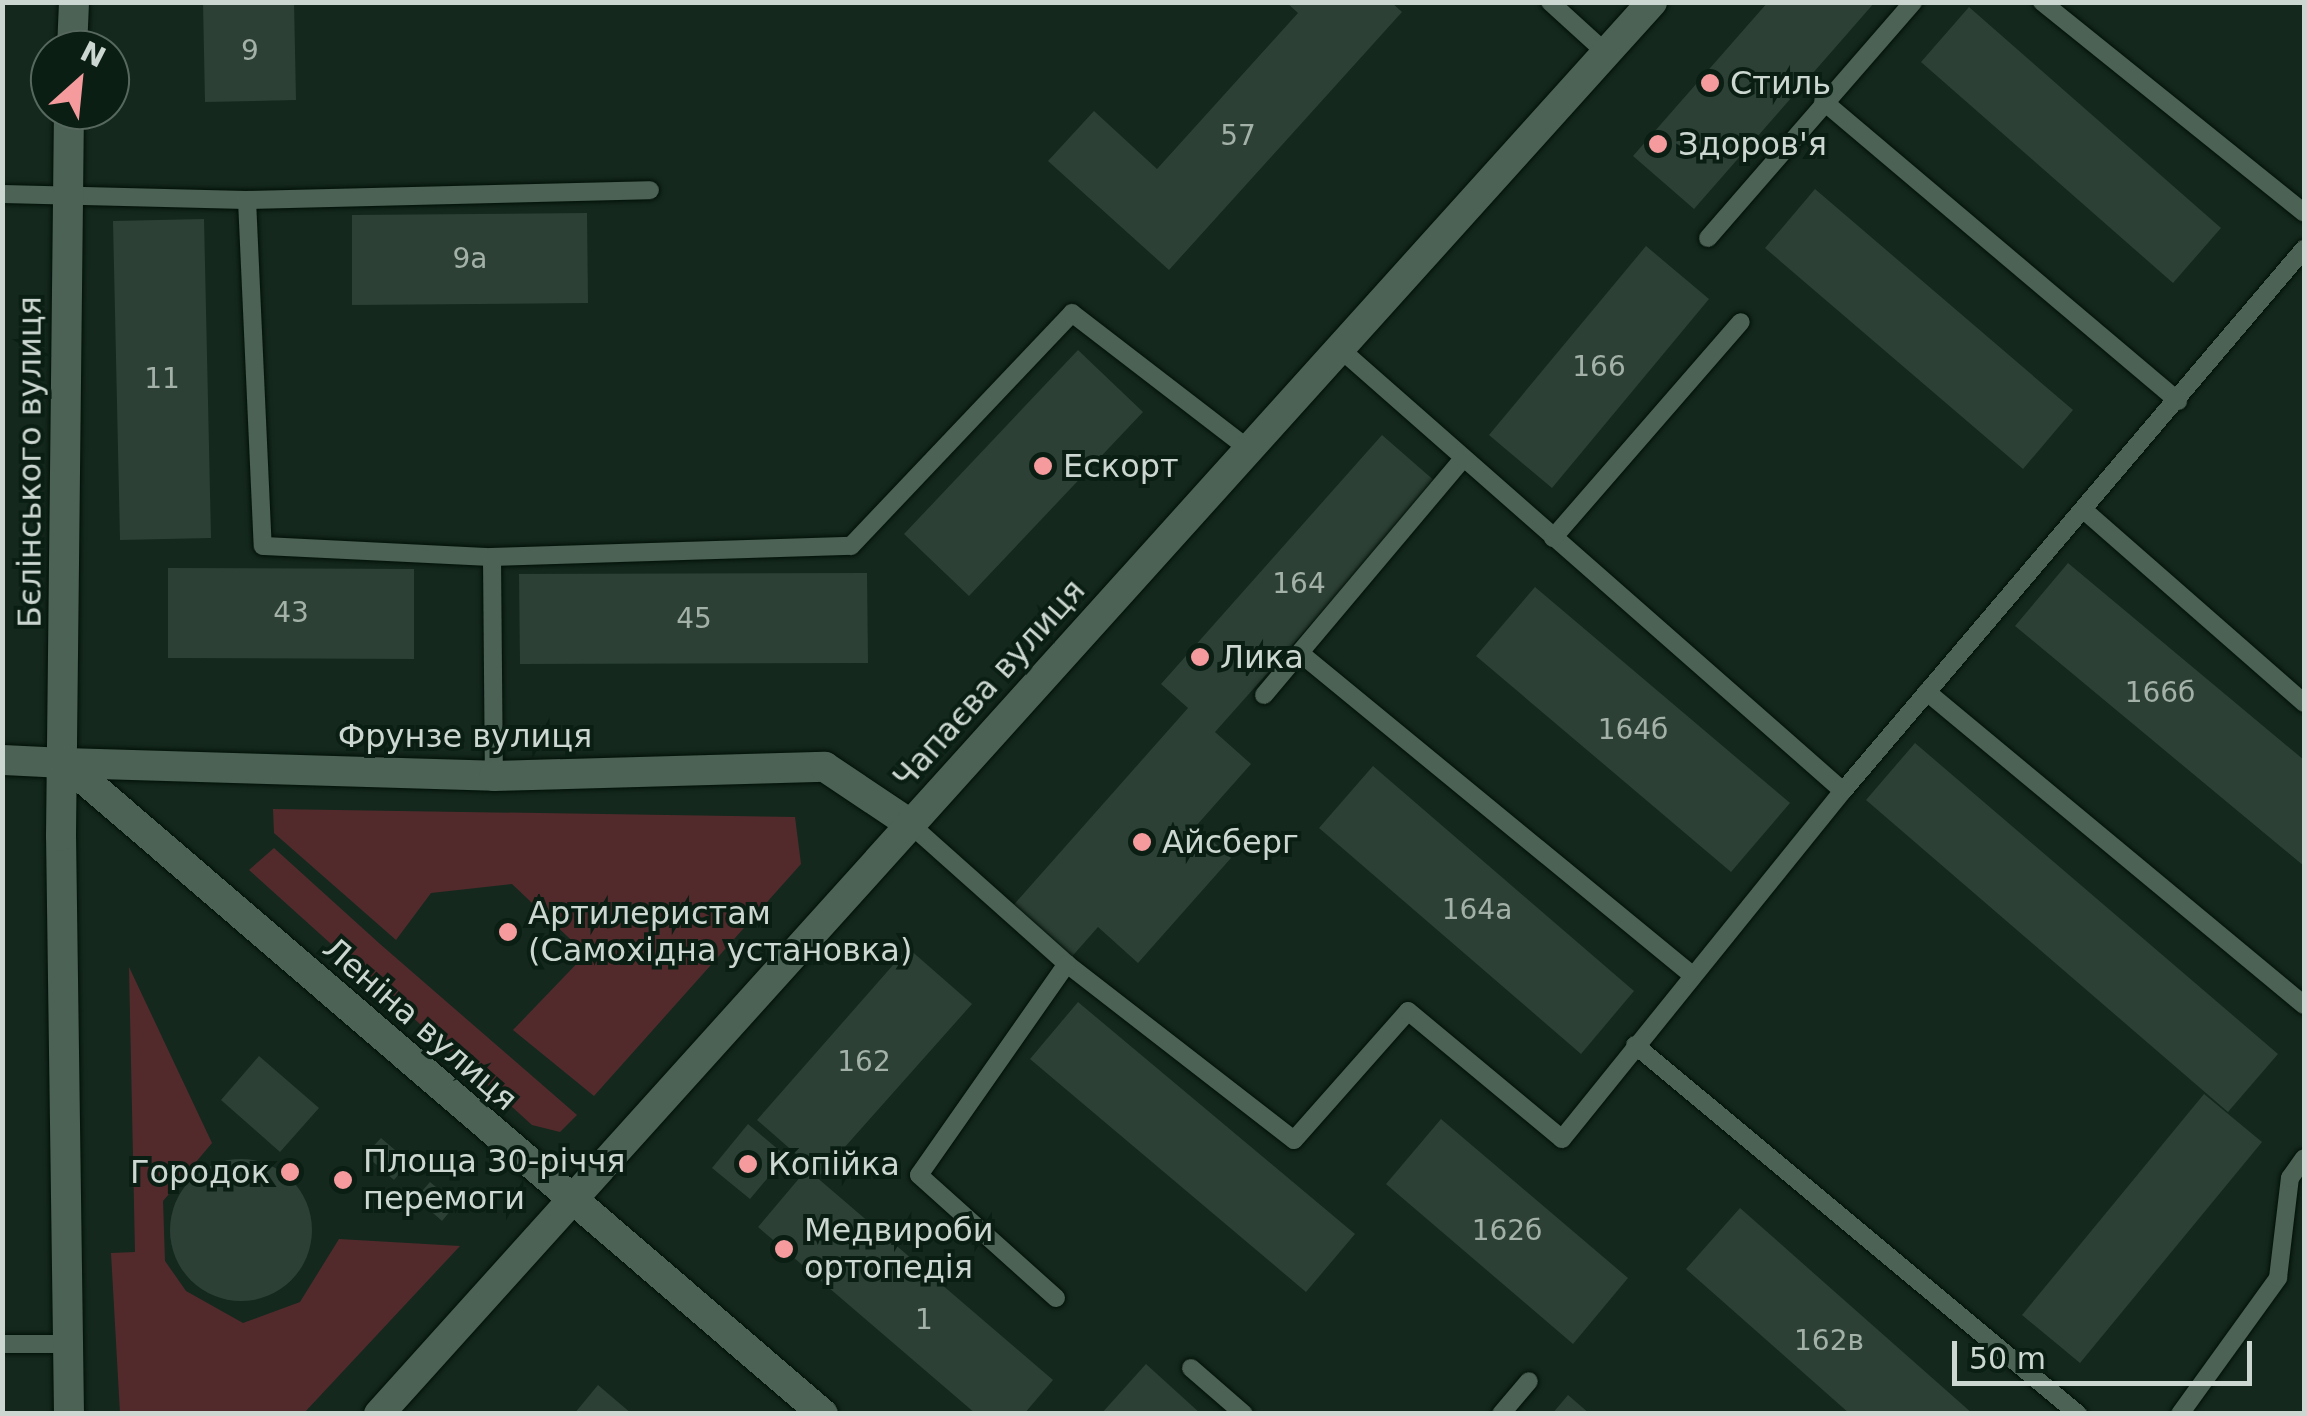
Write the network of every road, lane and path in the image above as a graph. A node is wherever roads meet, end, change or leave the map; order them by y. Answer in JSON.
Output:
{"nodes":[{"id":1,"x":74,"y":2,"type":"edge"},
{"id":2,"x":1550,"y":2,"type":"edge"},
{"id":3,"x":1652,"y":2,"type":"edge"},
{"id":4,"x":1913,"y":2,"type":"edge"},
{"id":5,"x":2042,"y":2,"type":"edge"},
{"id":6,"x":73,"y":30,"type":"edge"},
{"id":7,"x":1606,"y":52,"type":"junction"},
{"id":8,"x":1823,"y":101,"type":"junction"},
{"id":9,"x":68,"y":130,"type":"edge"},
{"id":10,"x":650,"y":190,"type":"dead end"},
{"id":11,"x":2,"y":194,"type":"edge"},
{"id":12,"x":66,"y":194,"type":"junction"},
{"id":13,"x":246,"y":200,"type":"junction"},
{"id":14,"x":2304,"y":213,"type":"edge"},
{"id":15,"x":1708,"y":238,"type":"dead end"},
{"id":16,"x":2304,"y":249,"type":"edge"},
{"id":17,"x":1741,"y":322,"type":"dead end"},
{"id":18,"x":1338,"y":346,"type":"junction"},
{"id":19,"x":2178,"y":401,"type":"junction"},
{"id":20,"x":1246,"y":448,"type":"junction"},
{"id":21,"x":1462,"y":460,"type":"junction"},
{"id":22,"x":2086,"y":512,"type":"junction"},
{"id":23,"x":1552,"y":538,"type":"junction"},
{"id":24,"x":492,"y":556,"type":"junction"},
{"id":25,"x":1300,"y":653,"type":"junction"},
{"id":26,"x":1928,"y":692,"type":"junction"},
{"id":27,"x":1264,"y":695,"type":"dead end"},
{"id":28,"x":2304,"y":703,"type":"edge"},
{"id":29,"x":2,"y":760,"type":"edge"},
{"id":30,"x":64,"y":762,"type":"junction"},
{"id":31,"x":494,"y":776,"type":"junction"},
{"id":32,"x":1843,"y":791,"type":"junction"},
{"id":33,"x":910,"y":824,"type":"junction"},
{"id":34,"x":1067,"y":964,"type":"junction"},
{"id":35,"x":1692,"y":975,"type":"junction"},
{"id":36,"x":2304,"y":1004,"type":"edge"},
{"id":37,"x":1635,"y":1045,"type":"junction"},
{"id":38,"x":2304,"y":1158,"type":"edge"},
{"id":39,"x":572,"y":1203,"type":"junction"},
{"id":40,"x":1056,"y":1298,"type":"dead end"},
{"id":41,"x":2,"y":1344,"type":"edge"},
{"id":42,"x":69,"y":1344,"type":"junction"},
{"id":43,"x":1191,"y":1368,"type":"dead end"},
{"id":44,"x":1529,"y":1381,"type":"dead end"},
{"id":45,"x":69,"y":1414,"type":"edge"},
{"id":46,"x":379,"y":1414,"type":"edge"},
{"id":47,"x":823,"y":1414,"type":"edge"},
{"id":48,"x":1244,"y":1414,"type":"edge"},
{"id":49,"x":1501,"y":1414,"type":"edge"},
{"id":50,"x":2078,"y":1414,"type":"edge"},
{"id":51,"x":2180,"y":1414,"type":"edge"}],
"edges":[{"from":1,"to":6,"type":"street"},
{"from":2,"to":7,"type":"lane"},
{"from":3,"to":7,"type":"street","name":"Чапаєва вулиця"},
{"from":4,"to":8,"type":"lane"},
{"from":5,"to":14,"type":"lane"},
{"from":7,"to":18,"type":"street","name":"Чапаєва вулиця"},
{"from":8,"to":15,"type":"lane"},
{"from":8,"to":19,"type":"lane"},
{"from":9,"to":12,"type":"street","name":"Бєлінського вулиця"},
{"from":10,"to":13,"type":"lane"},
{"from":11,"to":12,"type":"lane"},
{"from":12,"to":13,"type":"lane"},
{"from":12,"to":30,"type":"street","name":"Бєлінського вулиця"},
{"from":13,"to":24,"type":"lane"},
{"from":16,"to":19,"type":"lane"},
{"from":17,"to":23,"type":"lane"},
{"from":18,"to":20,"type":"street","name":"Чапаєва вулиця"},
{"from":18,"to":21,"type":"lane"},
{"from":19,"to":22,"type":"lane"},
{"from":20,"to":24,"type":"lane"},
{"from":20,"to":33,"type":"street","name":"Чапаєва вулиця"},
{"from":21,"to":23,"type":"lane"},
{"from":21,"to":25,"type":"lane"},
{"from":22,"to":26,"type":"lane"},
{"from":22,"to":28,"type":"lane"},
{"from":23,"to":32,"type":"lane"},
{"from":24,"to":31,"type":"lane"},
{"from":25,"to":27,"type":"lane"},
{"from":25,"to":35,"type":"lane"},
{"from":26,"to":32,"type":"lane"},
{"from":26,"to":36,"type":"lane"},
{"from":29,"to":30,"type":"street","name":"Фрунзе вулиця"},
{"from":30,"to":31,"type":"street","name":"Фрунзе вулиця"},
{"from":30,"to":39,"type":"street","name":"Леніна вулиця"},
{"from":30,"to":42,"type":"street","name":"Бєлінського вулиця"},
{"from":31,"to":33,"type":"street","name":"Фрунзе вулиця"},
{"from":32,"to":35,"type":"lane"},
{"from":33,"to":34,"type":"lane"},
{"from":33,"to":39,"type":"street","name":"Чапаєва вулиця"},
{"from":34,"to":37,"type":"lane"},
{"from":34,"to":40,"type":"lane"},
{"from":35,"to":37,"type":"lane"},
{"from":37,"to":50,"type":"lane"},
{"from":38,"to":51,"type":"lane"},
{"from":39,"to":46,"type":"street","name":"Чапаєва вулиця"},
{"from":39,"to":47,"type":"street","name":"Леніна вулиця"},
{"from":41,"to":42,"type":"lane"},
{"from":42,"to":45,"type":"street","name":"Бєлінського вулиця"},
{"from":43,"to":48,"type":"lane"},
{"from":44,"to":49,"type":"lane"}]}
